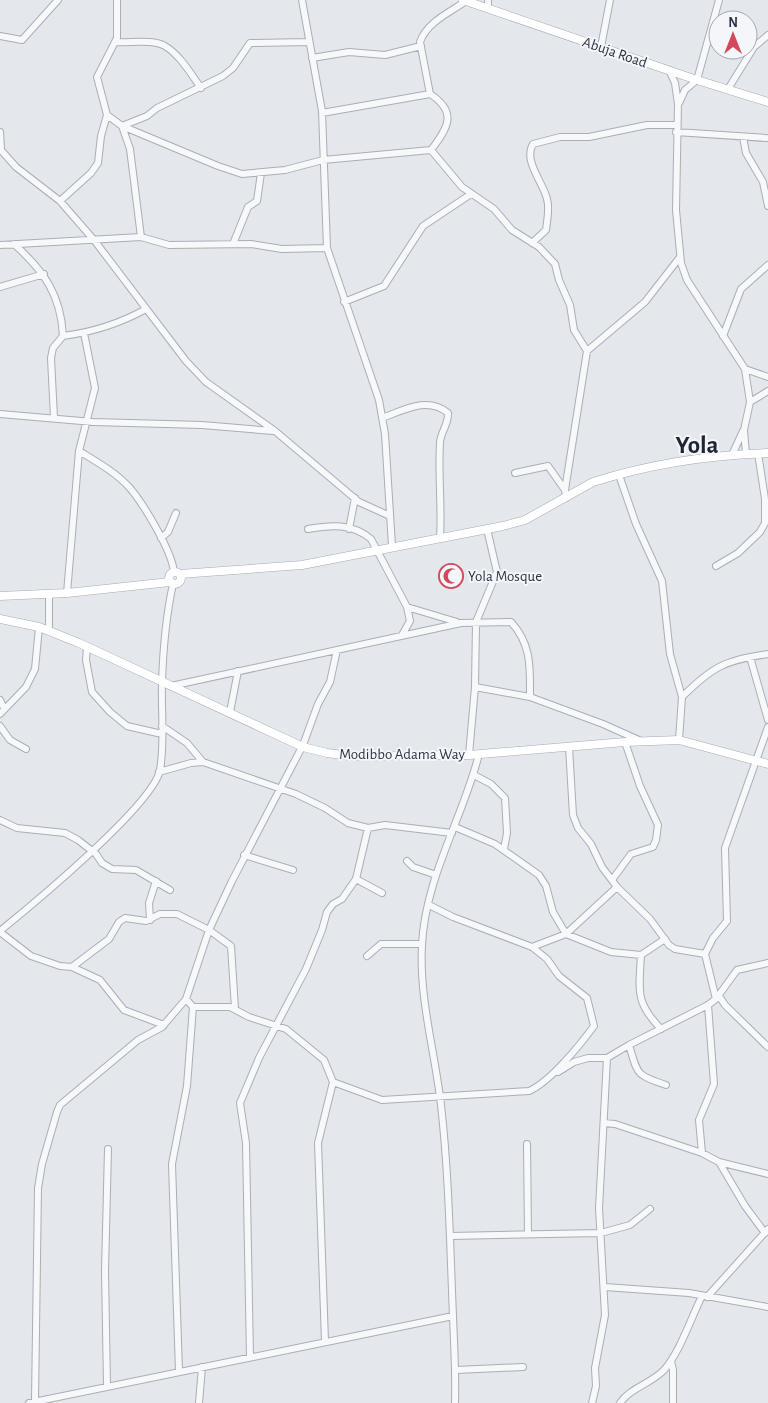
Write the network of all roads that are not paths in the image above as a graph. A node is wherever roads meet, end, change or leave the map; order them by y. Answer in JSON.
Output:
{"nodes":[{"id":1,"x":58,"y":0,"type":"edge"},
{"id":2,"x":117,"y":0,"type":"edge"},
{"id":3,"x":302,"y":0,"type":"edge"},
{"id":4,"x":464,"y":0,"type":"edge"},
{"id":5,"x":610,"y":0,"type":"edge"},
{"id":6,"x":719,"y":0,"type":"edge"},
{"id":7,"x":488,"y":4,"type":"edge"},
{"id":8,"x":768,"y":35,"type":"edge"},
{"id":9,"x":0,"y":36,"type":"edge"},
{"id":10,"x":115,"y":42,"type":"junction"},
{"id":11,"x":309,"y":42,"type":"junction"},
{"id":12,"x":421,"y":46,"type":"junction"},
{"id":13,"x":601,"y":47,"type":"junction"},
{"id":14,"x":312,"y":58,"type":"junction"},
{"id":15,"x":669,"y":70,"type":"junction"},
{"id":16,"x":697,"y":80,"type":"junction"},
{"id":17,"x":201,"y":88,"type":"junction"},
{"id":18,"x":728,"y":89,"type":"junction"},
{"id":19,"x":430,"y":94,"type":"junction"},
{"id":20,"x":768,"y":102,"type":"edge"},
{"id":21,"x":678,"y":104,"type":"junction"},
{"id":22,"x":322,"y":113,"type":"junction"},
{"id":23,"x":107,"y":115,"type":"junction"},
{"id":24,"x":677,"y":125,"type":"junction"},
{"id":25,"x":122,"y":126,"type":"junction"},
{"id":26,"x":0,"y":132,"type":"edge"},
{"id":27,"x":676,"y":132,"type":"junction"},
{"id":28,"x":743,"y":137,"type":"junction"},
{"id":29,"x":766,"y":138,"type":"dead end"},
{"id":30,"x":0,"y":149,"type":"edge"},
{"id":31,"x":431,"y":150,"type":"junction"},
{"id":32,"x":322,"y":160,"type":"junction"},
{"id":33,"x":261,"y":173,"type":"junction"},
{"id":34,"x":471,"y":194,"type":"junction"},
{"id":35,"x":60,"y":200,"type":"junction"},
{"id":36,"x":768,"y":206,"type":"edge"},
{"id":37,"x":140,"y":237,"type":"junction"},
{"id":38,"x":94,"y":240,"type":"junction"},
{"id":39,"x":532,"y":243,"type":"junction"},
{"id":40,"x":14,"y":244,"type":"junction"},
{"id":41,"x":233,"y":244,"type":"junction"},
{"id":42,"x":0,"y":245,"type":"edge"},
{"id":43,"x":327,"y":248,"type":"junction"},
{"id":44,"x":680,"y":257,"type":"junction"},
{"id":45,"x":768,"y":265,"type":"edge"},
{"id":46,"x":44,"y":274,"type":"junction"},
{"id":47,"x":0,"y":287,"type":"edge"},
{"id":48,"x":344,"y":302,"type":"junction"},
{"id":49,"x":146,"y":309,"type":"junction"},
{"id":50,"x":84,"y":333,"type":"junction"},
{"id":51,"x":63,"y":336,"type":"junction"},
{"id":52,"x":723,"y":336,"type":"junction"},
{"id":53,"x":587,"y":351,"type":"junction"},
{"id":54,"x":745,"y":369,"type":"junction"},
{"id":55,"x":768,"y":377,"type":"edge"},
{"id":56,"x":768,"y":391,"type":"edge"},
{"id":57,"x":750,"y":402,"type":"junction"},
{"id":58,"x":0,"y":414,"type":"edge"},
{"id":59,"x":54,"y":418,"type":"junction"},
{"id":60,"x":382,"y":418,"type":"junction"},
{"id":61,"x":86,"y":421,"type":"junction"},
{"id":62,"x":744,"y":430,"type":"junction"},
{"id":63,"x":275,"y":431,"type":"junction"},
{"id":64,"x":79,"y":452,"type":"junction"},
{"id":65,"x":758,"y":453,"type":"junction"},
{"id":66,"x":768,"y":453,"type":"edge"},
{"id":67,"x":746,"y":454,"type":"junction"},
{"id":68,"x":732,"y":455,"type":"junction"},
{"id":69,"x":516,"y":473,"type":"dead end"},
{"id":70,"x":619,"y":475,"type":"junction"},
{"id":71,"x":566,"y":494,"type":"junction"},
{"id":72,"x":355,"y":498,"type":"junction"},
{"id":73,"x":176,"y":513,"type":"dead end"},
{"id":74,"x":390,"y":516,"type":"junction"},
{"id":75,"x":766,"y":523,"type":"edge"},
{"id":76,"x":308,"y":529,"type":"dead end"},
{"id":77,"x":350,"y":529,"type":"junction"},
{"id":78,"x":487,"y":529,"type":"junction"},
{"id":79,"x":161,"y":538,"type":"junction"},
{"id":80,"x":440,"y":538,"type":"junction"},
{"id":81,"x":392,"y":546,"type":"junction"},
{"id":82,"x":378,"y":549,"type":"junction"},
{"id":83,"x":716,"y":566,"type":"dead end"},
{"id":84,"x":175,"y":578,"type":"junction"},
{"id":85,"x":50,"y":594,"type":"junction"},
{"id":86,"x":67,"y":594,"type":"junction"},
{"id":87,"x":0,"y":596,"type":"edge"},
{"id":88,"x":407,"y":607,"type":"junction"},
{"id":89,"x":0,"y":618,"type":"edge"},
{"id":90,"x":476,"y":622,"type":"junction"},
{"id":91,"x":461,"y":623,"type":"junction"},
{"id":92,"x":39,"y":627,"type":"junction"},
{"id":93,"x":49,"y":631,"type":"junction"},
{"id":94,"x":402,"y":635,"type":"junction"},
{"id":95,"x":87,"y":647,"type":"junction"},
{"id":96,"x":337,"y":650,"type":"junction"},
{"id":97,"x":768,"y":654,"type":"edge"},
{"id":98,"x":750,"y":657,"type":"junction"},
{"id":99,"x":238,"y":671,"type":"junction"},
{"id":100,"x":162,"y":681,"type":"junction"},
{"id":101,"x":171,"y":686,"type":"junction"},
{"id":102,"x":476,"y":687,"type":"junction"},
{"id":103,"x":530,"y":697,"type":"junction"},
{"id":104,"x":682,"y":697,"type":"junction"},
{"id":105,"x":0,"y":700,"type":"edge"},
{"id":106,"x":2,"y":711,"type":"edge"},
{"id":107,"x":230,"y":712,"type":"junction"},
{"id":108,"x":768,"y":720,"type":"edge"},
{"id":109,"x":0,"y":726,"type":"edge"},
{"id":110,"x":162,"y":726,"type":"junction"},
{"id":111,"x":768,"y":727,"type":"edge"},
{"id":112,"x":162,"y":734,"type":"junction"},
{"id":113,"x":678,"y":740,"type":"junction"},
{"id":114,"x":641,"y":741,"type":"junction"},
{"id":115,"x":625,"y":742,"type":"junction"},
{"id":116,"x":303,"y":745,"type":"junction"},
{"id":117,"x":569,"y":747,"type":"junction"},
{"id":118,"x":26,"y":749,"type":"dead end"},
{"id":119,"x":479,"y":754,"type":"junction"},
{"id":120,"x":470,"y":755,"type":"junction"},
{"id":121,"x":757,"y":761,"type":"junction"},
{"id":122,"x":203,"y":762,"type":"junction"},
{"id":123,"x":768,"y":764,"type":"edge"},
{"id":124,"x":160,"y":772,"type":"junction"},
{"id":125,"x":474,"y":775,"type":"junction"},
{"id":126,"x":279,"y":788,"type":"junction"},
{"id":127,"x":0,"y":820,"type":"edge"},
{"id":128,"x":368,"y":828,"type":"junction"},
{"id":129,"x":453,"y":830,"type":"junction"},
{"id":130,"x":504,"y":849,"type":"junction"},
{"id":131,"x":93,"y":852,"type":"junction"},
{"id":132,"x":244,"y":855,"type":"junction"},
{"id":133,"x":407,"y":861,"type":"dead end"},
{"id":134,"x":293,"y":870,"type":"dead end"},
{"id":135,"x":436,"y":875,"type":"junction"},
{"id":136,"x":356,"y":879,"type":"junction"},
{"id":137,"x":612,"y":880,"type":"junction"},
{"id":138,"x":156,"y":881,"type":"junction"},
{"id":139,"x":617,"y":887,"type":"junction"},
{"id":140,"x":170,"y":890,"type":"dead end"},
{"id":141,"x":382,"y":893,"type":"dead end"},
{"id":142,"x":429,"y":905,"type":"junction"},
{"id":143,"x":150,"y":920,"type":"junction"},
{"id":144,"x":209,"y":930,"type":"junction"},
{"id":145,"x":0,"y":931,"type":"edge"},
{"id":146,"x":566,"y":934,"type":"junction"},
{"id":147,"x":665,"y":940,"type":"junction"},
{"id":148,"x":422,"y":944,"type":"junction"},
{"id":149,"x":532,"y":947,"type":"junction"},
{"id":150,"x":705,"y":954,"type":"junction"},
{"id":151,"x":641,"y":955,"type":"junction"},
{"id":152,"x":367,"y":956,"type":"dead end"},
{"id":153,"x":768,"y":963,"type":"edge"},
{"id":154,"x":72,"y":967,"type":"junction"},
{"id":155,"x":186,"y":998,"type":"junction"},
{"id":156,"x":716,"y":999,"type":"junction"},
{"id":157,"x":708,"y":1004,"type":"junction"},
{"id":158,"x":193,"y":1007,"type":"junction"},
{"id":159,"x":235,"y":1009,"type":"junction"},
{"id":160,"x":164,"y":1025,"type":"junction"},
{"id":161,"x":277,"y":1026,"type":"junction"},
{"id":162,"x":661,"y":1029,"type":"junction"},
{"id":163,"x":629,"y":1045,"type":"junction"},
{"id":164,"x":768,"y":1046,"type":"edge"},
{"id":165,"x":607,"y":1058,"type":"junction"},
{"id":166,"x":551,"y":1077,"type":"junction"},
{"id":167,"x":333,"y":1082,"type":"junction"},
{"id":168,"x":666,"y":1085,"type":"dead end"},
{"id":169,"x":440,"y":1096,"type":"junction"},
{"id":170,"x":604,"y":1123,"type":"junction"},
{"id":171,"x":527,"y":1144,"type":"dead end"},
{"id":172,"x":108,"y":1149,"type":"dead end"},
{"id":173,"x":702,"y":1152,"type":"junction"},
{"id":174,"x":719,"y":1162,"type":"junction"},
{"id":175,"x":768,"y":1174,"type":"edge"},
{"id":176,"x":650,"y":1209,"type":"dead end"},
{"id":177,"x":766,"y":1231,"type":"edge"},
{"id":178,"x":601,"y":1233,"type":"junction"},
{"id":179,"x":528,"y":1234,"type":"junction"},
{"id":180,"x":450,"y":1236,"type":"junction"},
{"id":181,"x":605,"y":1287,"type":"junction"},
{"id":182,"x":704,"y":1297,"type":"junction"},
{"id":183,"x":768,"y":1306,"type":"edge"},
{"id":184,"x":453,"y":1316,"type":"junction"},
{"id":185,"x":325,"y":1341,"type":"junction"},
{"id":186,"x":250,"y":1357,"type":"junction"},
{"id":187,"x":671,"y":1360,"type":"junction"},
{"id":188,"x":202,"y":1367,"type":"junction"},
{"id":189,"x":523,"y":1367,"type":"dead end"},
{"id":190,"x":456,"y":1370,"type":"junction"},
{"id":191,"x":179,"y":1371,"type":"junction"},
{"id":192,"x":107,"y":1386,"type":"junction"},
{"id":193,"x":32,"y":1403,"type":"edge"},
{"id":194,"x":199,"y":1403,"type":"edge"},
{"id":195,"x":455,"y":1403,"type":"edge"},
{"id":196,"x":592,"y":1403,"type":"edge"},
{"id":197,"x":620,"y":1403,"type":"edge"},
{"id":198,"x":673,"y":1403,"type":"edge"}],
"edges":[{"from":1,"to":9,"type":"street"},
{"from":2,"to":10,"type":"street"},
{"from":3,"to":11,"type":"street"},
{"from":4,"to":7,"type":"main road","name":"Abuja Road"},
{"from":4,"to":12,"type":"street"},
{"from":5,"to":13,"type":"street"},
{"from":6,"to":16,"type":"street"},
{"from":7,"to":13,"type":"main road","name":"Abuja Road"},
{"from":8,"to":18,"type":"street"},
{"from":10,"to":17,"type":"street"},
{"from":10,"to":23,"type":"street"},
{"from":11,"to":14,"type":"street"},
{"from":11,"to":17,"type":"street"},
{"from":12,"to":14,"type":"street"},
{"from":12,"to":19,"type":"street"},
{"from":13,"to":15,"type":"main road","name":"Abuja Road"},
{"from":14,"to":22,"type":"street"},
{"from":15,"to":16,"type":"main road","name":"Abuja Road"},
{"from":15,"to":21,"type":"street"},
{"from":16,"to":18,"type":"main road","name":"Abuja Road"},
{"from":16,"to":21,"type":"street"},
{"from":17,"to":25,"type":"street"},
{"from":18,"to":20,"type":"main road","name":"Abuja Road"},
{"from":19,"to":22,"type":"street"},
{"from":19,"to":31,"type":"street"},
{"from":21,"to":24,"type":"street"},
{"from":22,"to":32,"type":"street"},
{"from":23,"to":25,"type":"street"},
{"from":23,"to":35,"type":"street"},
{"from":24,"to":27,"type":"street"},
{"from":24,"to":39,"type":"street"},
{"from":25,"to":33,"type":"street"},
{"from":25,"to":37,"type":"street"},
{"from":26,"to":30,"type":"street"},
{"from":27,"to":28,"type":"street"},
{"from":27,"to":44,"type":"street"},
{"from":28,"to":29,"type":"street"},
{"from":28,"to":36,"type":"street"},
{"from":30,"to":35,"type":"street"},
{"from":31,"to":32,"type":"street"},
{"from":31,"to":34,"type":"street"},
{"from":32,"to":33,"type":"street"},
{"from":32,"to":43,"type":"street"},
{"from":33,"to":41,"type":"street"},
{"from":34,"to":39,"type":"street"},
{"from":34,"to":48,"type":"street"},
{"from":35,"to":38,"type":"street"},
{"from":37,"to":38,"type":"street"},
{"from":37,"to":41,"type":"street"},
{"from":38,"to":40,"type":"street"},
{"from":38,"to":49,"type":"street"},
{"from":39,"to":53,"type":"street"},
{"from":40,"to":42,"type":"street"},
{"from":40,"to":46,"type":"street"},
{"from":41,"to":43,"type":"street"},
{"from":43,"to":48,"type":"street"},
{"from":44,"to":52,"type":"street"},
{"from":44,"to":53,"type":"street"},
{"from":45,"to":52,"type":"street"},
{"from":46,"to":47,"type":"street"},
{"from":46,"to":51,"type":"street"},
{"from":48,"to":60,"type":"street"},
{"from":49,"to":50,"type":"street"},
{"from":49,"to":63,"type":"street"},
{"from":50,"to":51,"type":"street"},
{"from":50,"to":61,"type":"street"},
{"from":51,"to":59,"type":"street"},
{"from":52,"to":54,"type":"street"},
{"from":53,"to":71,"type":"street"},
{"from":54,"to":55,"type":"street"},
{"from":54,"to":57,"type":"street"},
{"from":56,"to":57,"type":"street"},
{"from":57,"to":62,"type":"street"},
{"from":58,"to":59,"type":"street"},
{"from":59,"to":61,"type":"street"},
{"from":60,"to":74,"type":"street"},
{"from":60,"to":80,"type":"street"},
{"from":61,"to":63,"type":"street"},
{"from":61,"to":64,"type":"street"},
{"from":62,"to":67,"type":"street"},
{"from":62,"to":68,"type":"street"},
{"from":63,"to":72,"type":"street"},
{"from":64,"to":79,"type":"street"},
{"from":64,"to":86,"type":"street"},
{"from":65,"to":66,"type":"main road"},
{"from":65,"to":67,"type":"main road"},
{"from":65,"to":75,"type":"street"},
{"from":67,"to":68,"type":"main road"},
{"from":68,"to":70,"type":"main road"},
{"from":69,"to":71,"type":"street"},
{"from":70,"to":71,"type":"main road"},
{"from":70,"to":104,"type":"street"},
{"from":71,"to":78,"type":"main road"},
{"from":72,"to":74,"type":"street"},
{"from":72,"to":77,"type":"street"},
{"from":73,"to":79,"type":"street"},
{"from":74,"to":81,"type":"street"},
{"from":75,"to":83,"type":"street"},
{"from":76,"to":77,"type":"street"},
{"from":77,"to":82,"type":"street"},
{"from":78,"to":80,"type":"main road"},
{"from":78,"to":90,"type":"street"},
{"from":79,"to":84,"type":"street"},
{"from":80,"to":81,"type":"main road"},
{"from":81,"to":82,"type":"main road"},
{"from":82,"to":84,"type":"main road"},
{"from":82,"to":88,"type":"street"},
{"from":84,"to":86,"type":"main road"},
{"from":84,"to":100,"type":"street"},
{"from":85,"to":86,"type":"main road"},
{"from":85,"to":87,"type":"main road"},
{"from":85,"to":93,"type":"street"},
{"from":88,"to":91,"type":"street"},
{"from":88,"to":94,"type":"street"},
{"from":89,"to":92,"type":"main road","name":"Modibbo Adama Way"},
{"from":90,"to":91,"type":"street"},
{"from":90,"to":102,"type":"street"},
{"from":90,"to":103,"type":"street"},
{"from":91,"to":94,"type":"street"},
{"from":92,"to":93,"type":"main road","name":"Modibbo Adama Way"},
{"from":92,"to":106,"type":"street"},
{"from":93,"to":95,"type":"main road","name":"Modibbo Adama Way"},
{"from":94,"to":96,"type":"street"},
{"from":95,"to":100,"type":"main road","name":"Modibbo Adama Way"},
{"from":95,"to":112,"type":"street"},
{"from":96,"to":99,"type":"street"},
{"from":96,"to":116,"type":"street"},
{"from":97,"to":98,"type":"street"},
{"from":98,"to":104,"type":"street"},
{"from":98,"to":108,"type":"street"},
{"from":99,"to":101,"type":"street"},
{"from":99,"to":107,"type":"street"},
{"from":100,"to":101,"type":"main road","name":"Modibbo Adama Way"},
{"from":100,"to":110,"type":"street"},
{"from":101,"to":107,"type":"main road","name":"Modibbo Adama Way"},
{"from":102,"to":103,"type":"street"},
{"from":102,"to":120,"type":"street"},
{"from":103,"to":114,"type":"street"},
{"from":104,"to":113,"type":"street"},
{"from":105,"to":106,"type":"street"},
{"from":107,"to":116,"type":"main road","name":"Modibbo Adama Way"},
{"from":109,"to":118,"type":"street"},
{"from":110,"to":112,"type":"street"},
{"from":110,"to":122,"type":"street"},
{"from":111,"to":121,"type":"street"},
{"from":112,"to":124,"type":"street"},
{"from":113,"to":114,"type":"main road","name":"Modibbo Adama Way"},
{"from":113,"to":121,"type":"main road","name":"Modibbo Adama Way"},
{"from":114,"to":115,"type":"main road","name":"Modibbo Adama Way"},
{"from":115,"to":117,"type":"main road","name":"Modibbo Adama Way"},
{"from":115,"to":137,"type":"street"},
{"from":116,"to":120,"type":"main road","name":"Modibbo Adama Way"},
{"from":116,"to":126,"type":"street"},
{"from":117,"to":119,"type":"main road","name":"Modibbo Adama Way"},
{"from":117,"to":137,"type":"street"},
{"from":119,"to":120,"type":"main road","name":"Modibbo Adama Way"},
{"from":119,"to":125,"type":"street"},
{"from":121,"to":123,"type":"main road","name":"Modibbo Adama Way"},
{"from":121,"to":150,"type":"street"},
{"from":122,"to":124,"type":"street"},
{"from":122,"to":126,"type":"street"},
{"from":124,"to":131,"type":"street"},
{"from":125,"to":129,"type":"street"},
{"from":125,"to":130,"type":"street"},
{"from":126,"to":128,"type":"street"},
{"from":126,"to":132,"type":"street"},
{"from":127,"to":131,"type":"street"},
{"from":128,"to":129,"type":"street"},
{"from":128,"to":136,"type":"street"},
{"from":129,"to":130,"type":"street"},
{"from":129,"to":135,"type":"street"},
{"from":130,"to":146,"type":"street"},
{"from":131,"to":138,"type":"street"},
{"from":131,"to":145,"type":"street"},
{"from":132,"to":134,"type":"street"},
{"from":132,"to":144,"type":"street"},
{"from":133,"to":135,"type":"street"},
{"from":135,"to":142,"type":"street"},
{"from":136,"to":141,"type":"street"},
{"from":136,"to":161,"type":"street"},
{"from":137,"to":139,"type":"street"},
{"from":138,"to":140,"type":"street"},
{"from":138,"to":143,"type":"street"},
{"from":139,"to":146,"type":"street"},
{"from":139,"to":147,"type":"street"},
{"from":142,"to":148,"type":"street"},
{"from":142,"to":149,"type":"street"},
{"from":143,"to":144,"type":"street"},
{"from":143,"to":154,"type":"street"},
{"from":144,"to":155,"type":"street"},
{"from":144,"to":159,"type":"street"},
{"from":145,"to":154,"type":"street"},
{"from":146,"to":149,"type":"street"},
{"from":146,"to":151,"type":"street"},
{"from":147,"to":150,"type":"street"},
{"from":147,"to":151,"type":"street"},
{"from":148,"to":152,"type":"street"},
{"from":148,"to":169,"type":"street"},
{"from":149,"to":166,"type":"street"},
{"from":150,"to":156,"type":"street"},
{"from":151,"to":162,"type":"street"},
{"from":153,"to":156,"type":"street"},
{"from":154,"to":160,"type":"street"},
{"from":155,"to":158,"type":"street"},
{"from":155,"to":160,"type":"street"},
{"from":156,"to":157,"type":"street"},
{"from":156,"to":164,"type":"street"},
{"from":157,"to":162,"type":"street"},
{"from":157,"to":173,"type":"street"},
{"from":158,"to":159,"type":"street"},
{"from":158,"to":191,"type":"street"},
{"from":159,"to":161,"type":"street"},
{"from":160,"to":193,"type":"street"},
{"from":161,"to":167,"type":"street"},
{"from":161,"to":186,"type":"street"},
{"from":162,"to":163,"type":"street"},
{"from":163,"to":165,"type":"street"},
{"from":163,"to":168,"type":"street"},
{"from":165,"to":166,"type":"street"},
{"from":165,"to":170,"type":"street"},
{"from":166,"to":169,"type":"street"},
{"from":167,"to":169,"type":"street"},
{"from":167,"to":185,"type":"street"},
{"from":169,"to":180,"type":"street"},
{"from":170,"to":173,"type":"street"},
{"from":170,"to":178,"type":"street"},
{"from":171,"to":179,"type":"street"},
{"from":172,"to":192,"type":"street"},
{"from":173,"to":174,"type":"street"},
{"from":174,"to":175,"type":"street"},
{"from":174,"to":177,"type":"street"},
{"from":176,"to":178,"type":"street"},
{"from":177,"to":182,"type":"street"},
{"from":178,"to":179,"type":"street"},
{"from":178,"to":181,"type":"street"},
{"from":179,"to":180,"type":"street"},
{"from":180,"to":184,"type":"street"},
{"from":181,"to":182,"type":"street"},
{"from":181,"to":196,"type":"street"},
{"from":182,"to":183,"type":"street"},
{"from":182,"to":187,"type":"street"},
{"from":184,"to":185,"type":"street"},
{"from":184,"to":190,"type":"street"},
{"from":185,"to":186,"type":"street"},
{"from":186,"to":188,"type":"street"},
{"from":187,"to":197,"type":"street"},
{"from":187,"to":198,"type":"street"},
{"from":188,"to":191,"type":"street"},
{"from":188,"to":194,"type":"street"},
{"from":189,"to":190,"type":"street"},
{"from":190,"to":195,"type":"street"},
{"from":191,"to":192,"type":"street"},
{"from":192,"to":193,"type":"street"}]}
